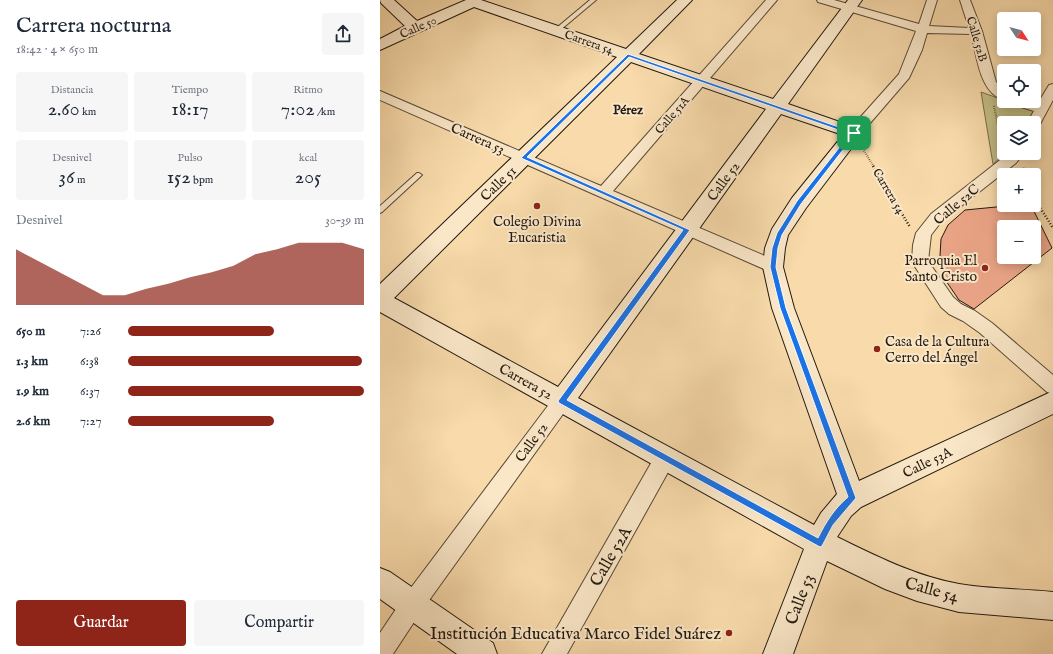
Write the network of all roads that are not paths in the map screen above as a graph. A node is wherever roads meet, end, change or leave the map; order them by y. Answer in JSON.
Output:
{"nodes":[{"id":1,"x":386,"y":0,"type":"edge"},
{"id":2,"x":594,"y":0,"type":"edge"},
{"id":3,"x":685,"y":0,"type":"edge"},
{"id":4,"x":772,"y":0,"type":"edge"},
{"id":5,"x":822,"y":0,"type":"edge"},
{"id":6,"x":932,"y":0,"type":"edge"},
{"id":7,"x":965,"y":0,"type":"edge"},
{"id":8,"x":476,"y":1,"type":"edge"},
{"id":9,"x":852,"y":4,"type":"edge"},
{"id":10,"x":380,"y":12,"type":"edge"},
{"id":11,"x":922,"y":29,"type":"junction"},
{"id":12,"x":409,"y":30,"type":"junction"},
{"id":13,"x":556,"y":31,"type":"junction"},
{"id":14,"x":976,"y":31,"type":"junction"},
{"id":15,"x":380,"y":45,"type":"edge"},
{"id":16,"x":628,"y":56,"type":"junction"},
{"id":17,"x":701,"y":81,"type":"junction"},
{"id":18,"x":1053,"y":88,"type":"edge"},
{"id":19,"x":997,"y":91,"type":"edge"},
{"id":20,"x":382,"y":98,"type":"edge"},
{"id":21,"x":777,"y":107,"type":"junction"},
{"id":22,"x":1039,"y":108,"type":"edge"},
{"id":23,"x":1042,"y":109,"type":"junction"},
{"id":24,"x":1038,"y":116,"type":"edge"},
{"id":25,"x":854,"y":133,"type":"junction"},
{"id":26,"x":523,"y":158,"type":"junction"},
{"id":27,"x":1010,"y":160,"type":"edge"},
{"id":28,"x":419,"y":175,"type":"dead end"},
{"id":29,"x":604,"y":193,"type":"junction"},
{"id":30,"x":380,"y":210,"type":"edge"},
{"id":31,"x":687,"y":230,"type":"junction"},
{"id":32,"x":773,"y":267,"type":"junction"},
{"id":33,"x":380,"y":300,"type":"edge"},
{"id":34,"x":1053,"y":386,"type":"edge"},
{"id":35,"x":562,"y":401,"type":"junction"},
{"id":36,"x":1053,"y":402,"type":"edge"},
{"id":37,"x":665,"y":458,"type":"junction"},
{"id":38,"x":852,"y":498,"type":"junction"},
{"id":39,"x":820,"y":543,"type":"junction"},
{"id":40,"x":380,"y":582,"type":"edge"},
{"id":41,"x":412,"y":605,"type":"junction"},
{"id":42,"x":1053,"y":606,"type":"edge"},
{"id":43,"x":380,"y":653,"type":"edge"},
{"id":44,"x":482,"y":654,"type":"edge"},
{"id":45,"x":554,"y":654,"type":"edge"},
{"id":46,"x":778,"y":654,"type":"edge"}],
"edges":[{"from":1,"to":12,"type":"main road"},
{"from":2,"to":13,"type":"lane"},
{"from":3,"to":16,"type":"main road","name":"Calle 51"},
{"from":4,"to":17,"type":"street","name":"Calle 51A"},
{"from":5,"to":9,"type":"street"},
{"from":6,"to":11,"type":"street"},
{"from":7,"to":14,"type":"street","name":"Calle 52B"},
{"from":8,"to":12,"type":"main road","name":"Calle 50"},
{"from":8,"to":13,"type":"main road","name":"Carrera 54"},
{"from":9,"to":11,"type":"street"},
{"from":9,"to":21,"type":"main road","name":"Calle 52"},
{"from":10,"to":12,"type":"main road"},
{"from":11,"to":14,"type":"street"},
{"from":11,"to":25,"type":"street"},
{"from":12,"to":15,"type":"main road","name":"Calle 50"},
{"from":13,"to":16,"type":"main road","name":"Carrera 54"},
{"from":14,"to":19,"type":"street","name":"Calle 52B"},
{"from":16,"to":17,"type":"main road","name":"Carrera 54"},
{"from":16,"to":26,"type":"main road","name":"Calle 51"},
{"from":17,"to":21,"type":"main road","name":"Carrera 54"},
{"from":17,"to":29,"type":"street","name":"Calle 51A"},
{"from":18,"to":23,"type":"street"},
{"from":20,"to":26,"type":"street","name":"Carrera 53"},
{"from":21,"to":25,"type":"main road","name":"Carrera 54"},
{"from":21,"to":31,"type":"main road","name":"Calle 52"},
{"from":22,"to":23,"type":"street"},
{"from":23,"to":24,"type":"street"},
{"from":25,"to":32,"type":"main road"},
{"from":26,"to":29,"type":"street","name":"Carrera 53"},
{"from":26,"to":33,"type":"main road","name":"Calle 51"},
{"from":27,"to":34,"type":"street","name":"Calle 52C"},
{"from":28,"to":30,"type":"lane"},
{"from":29,"to":31,"type":"street","name":"Carrera 53"},
{"from":31,"to":32,"type":"street","name":"Carrera 53"},
{"from":31,"to":35,"type":"main road","name":"Calle 52"},
{"from":32,"to":38,"type":"main road"},
{"from":33,"to":35,"type":"main road","name":"Carrera 52"},
{"from":35,"to":37,"type":"main road","name":"Carrera 52"},
{"from":35,"to":41,"type":"street","name":"Calle 52"},
{"from":36,"to":38,"type":"main road","name":"Calle 53A"},
{"from":37,"to":39,"type":"main road","name":"Carrera 52"},
{"from":37,"to":45,"type":"street","name":"Calle 52A"},
{"from":38,"to":39,"type":"main road","name":"Calle 53A"},
{"from":39,"to":42,"type":"main road","name":"Calle 54"},
{"from":39,"to":46,"type":"main road","name":"Calle 53"},
{"from":40,"to":41,"type":"main road"},
{"from":41,"to":43,"type":"street","name":"Calle 52"},
{"from":41,"to":44,"type":"main road"}]}
